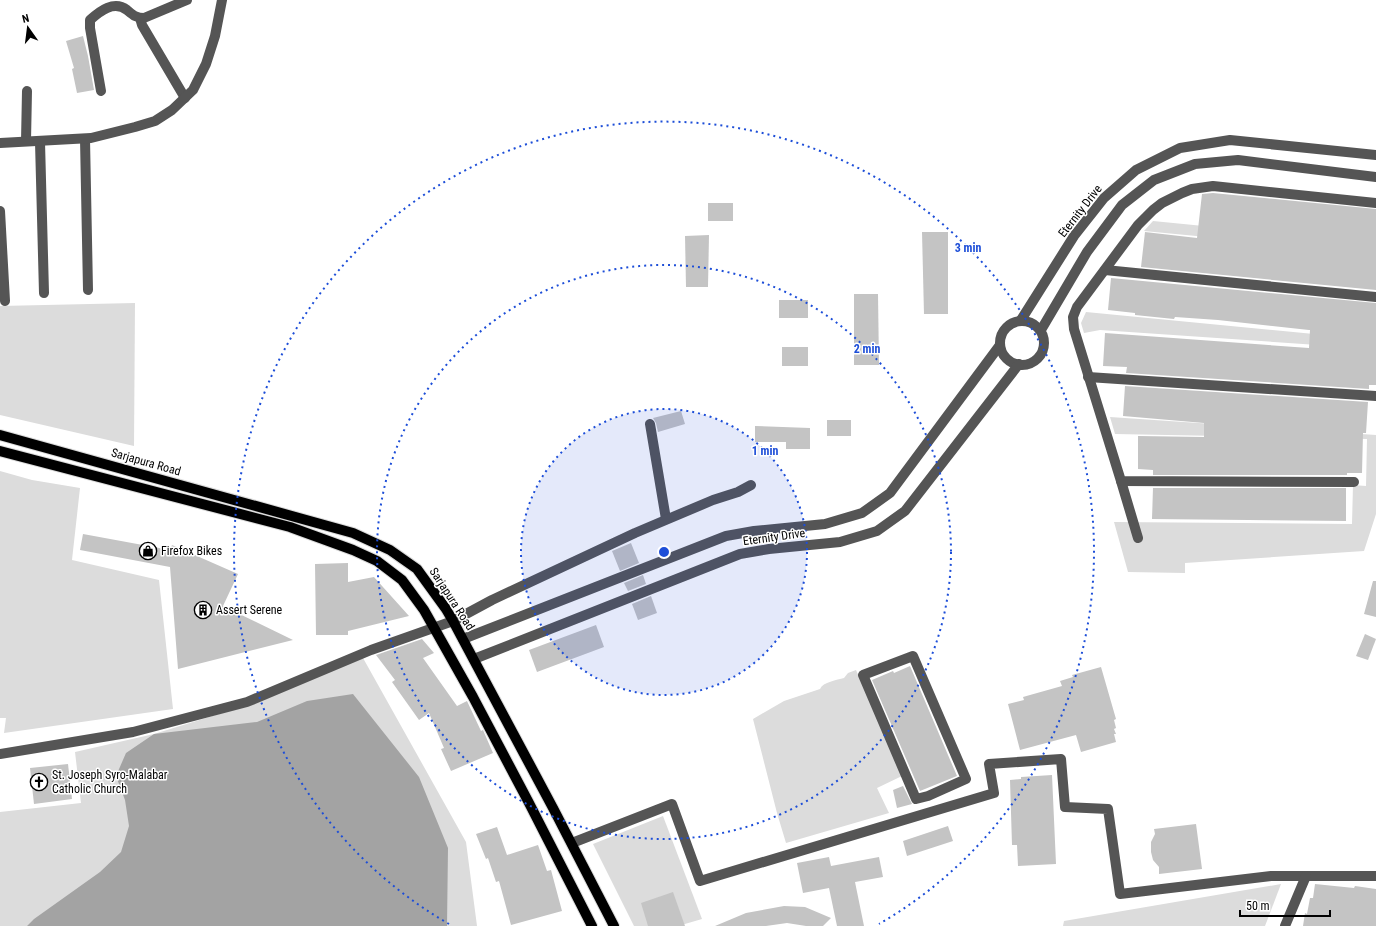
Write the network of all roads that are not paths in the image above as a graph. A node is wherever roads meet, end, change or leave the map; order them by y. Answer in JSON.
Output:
{"nodes":[{"id":1,"x":187,"y":0,"type":"edge"},
{"id":2,"x":222,"y":0,"type":"edge"},
{"id":3,"x":140,"y":18,"type":"junction"},
{"id":4,"x":27,"y":91,"type":"dead end"},
{"id":5,"x":100,"y":91,"type":"dead end"},
{"id":6,"x":185,"y":98,"type":"junction"},
{"id":7,"x":85,"y":139,"type":"junction"},
{"id":8,"x":26,"y":141,"type":"junction"},
{"id":9,"x":40,"y":142,"type":"junction"},
{"id":10,"x":0,"y":143,"type":"edge"},
{"id":11,"x":1376,"y":154,"type":"edge"},
{"id":12,"x":1376,"y":177,"type":"edge"},
{"id":13,"x":1376,"y":203,"type":"edge"},
{"id":14,"x":0,"y":211,"type":"edge"},
{"id":15,"x":1105,"y":270,"type":"junction"},
{"id":16,"x":88,"y":290,"type":"dead end"},
{"id":17,"x":44,"y":293,"type":"dead end"},
{"id":18,"x":1376,"y":297,"type":"edge"},
{"id":19,"x":5,"y":301,"type":"dead end"},
{"id":20,"x":1021,"y":320,"type":"junction"},
{"id":21,"x":1041,"y":330,"type":"junction"},
{"id":22,"x":1000,"y":345,"type":"junction"},
{"id":23,"x":1019,"y":364,"type":"junction"},
{"id":24,"x":1088,"y":377,"type":"junction"},
{"id":25,"x":1376,"y":396,"type":"edge"},
{"id":26,"x":650,"y":424,"type":"dead end"},
{"id":27,"x":0,"y":435,"type":"edge"},
{"id":28,"x":0,"y":451,"type":"edge"},
{"id":29,"x":1121,"y":481,"type":"junction"},
{"id":30,"x":1354,"y":482,"type":"dead end"},
{"id":31,"x":751,"y":485,"type":"dead end"},
{"id":32,"x":666,"y":519,"type":"junction"},
{"id":33,"x":1138,"y":538,"type":"dead end"},
{"id":34,"x":453,"y":621,"type":"junction"},
{"id":35,"x":434,"y":628,"type":"junction"},
{"id":36,"x":463,"y":639,"type":"junction"},
{"id":37,"x":474,"y":659,"type":"junction"},
{"id":38,"x":0,"y":754,"type":"edge"},
{"id":39,"x":942,"y":789,"type":"junction"},
{"id":40,"x":949,"y":806,"type":"junction"},
{"id":41,"x":572,"y":843,"type":"junction"},
{"id":42,"x":1306,"y":876,"type":"junction"},
{"id":43,"x":1376,"y":876,"type":"edge"},
{"id":44,"x":592,"y":926,"type":"edge"},
{"id":45,"x":614,"y":926,"type":"edge"},
{"id":46,"x":1285,"y":926,"type":"edge"}],
"edges":[{"from":1,"to":3,"type":"street"},
{"from":2,"to":6,"type":"street"},
{"from":3,"to":5,"type":"street"},
{"from":3,"to":6,"type":"street"},
{"from":4,"to":8,"type":"street"},
{"from":6,"to":7,"type":"street"},
{"from":7,"to":9,"type":"street"},
{"from":7,"to":16,"type":"street"},
{"from":8,"to":9,"type":"street"},
{"from":8,"to":10,"type":"street"},
{"from":9,"to":17,"type":"street"},
{"from":11,"to":20,"type":"street","name":"Eternity Drive"},
{"from":12,"to":21,"type":"street"},
{"from":13,"to":15,"type":"street"},
{"from":14,"to":19,"type":"street"},
{"from":15,"to":18,"type":"street"},
{"from":15,"to":24,"type":"street"},
{"from":20,"to":21,"type":"street"},
{"from":20,"to":22,"type":"street","name":"Eternity Drive"},
{"from":21,"to":23,"type":"street"},
{"from":22,"to":23,"type":"street"},
{"from":22,"to":36,"type":"street","name":"Eternity Drive"},
{"from":23,"to":37,"type":"street","name":"Eternity Drive"},
{"from":24,"to":25,"type":"street"},
{"from":24,"to":29,"type":"street"},
{"from":26,"to":32,"type":"street"},
{"from":27,"to":34,"type":"main road","name":"Sarjapura Road"},
{"from":28,"to":35,"type":"main road"},
{"from":29,"to":30,"type":"street"},
{"from":29,"to":33,"type":"street"},
{"from":31,"to":32,"type":"street"},
{"from":32,"to":34,"type":"street"},
{"from":34,"to":35,"type":"street"},
{"from":34,"to":36,"type":"main road","name":"Sarjapura Road"},
{"from":35,"to":38,"type":"street"},
{"from":35,"to":44,"type":"main road"},
{"from":36,"to":37,"type":"main road","name":"Sarjapura Road"},
{"from":37,"to":41,"type":"main road","name":"Sarjapura Road"},
{"from":39,"to":39,"type":"street"},
{"from":39,"to":40,"type":"street"},
{"from":40,"to":41,"type":"street"},
{"from":40,"to":42,"type":"street"},
{"from":41,"to":45,"type":"main road","name":"Sarjapura Road"},
{"from":42,"to":43,"type":"street"},
{"from":42,"to":46,"type":"street"}]}
